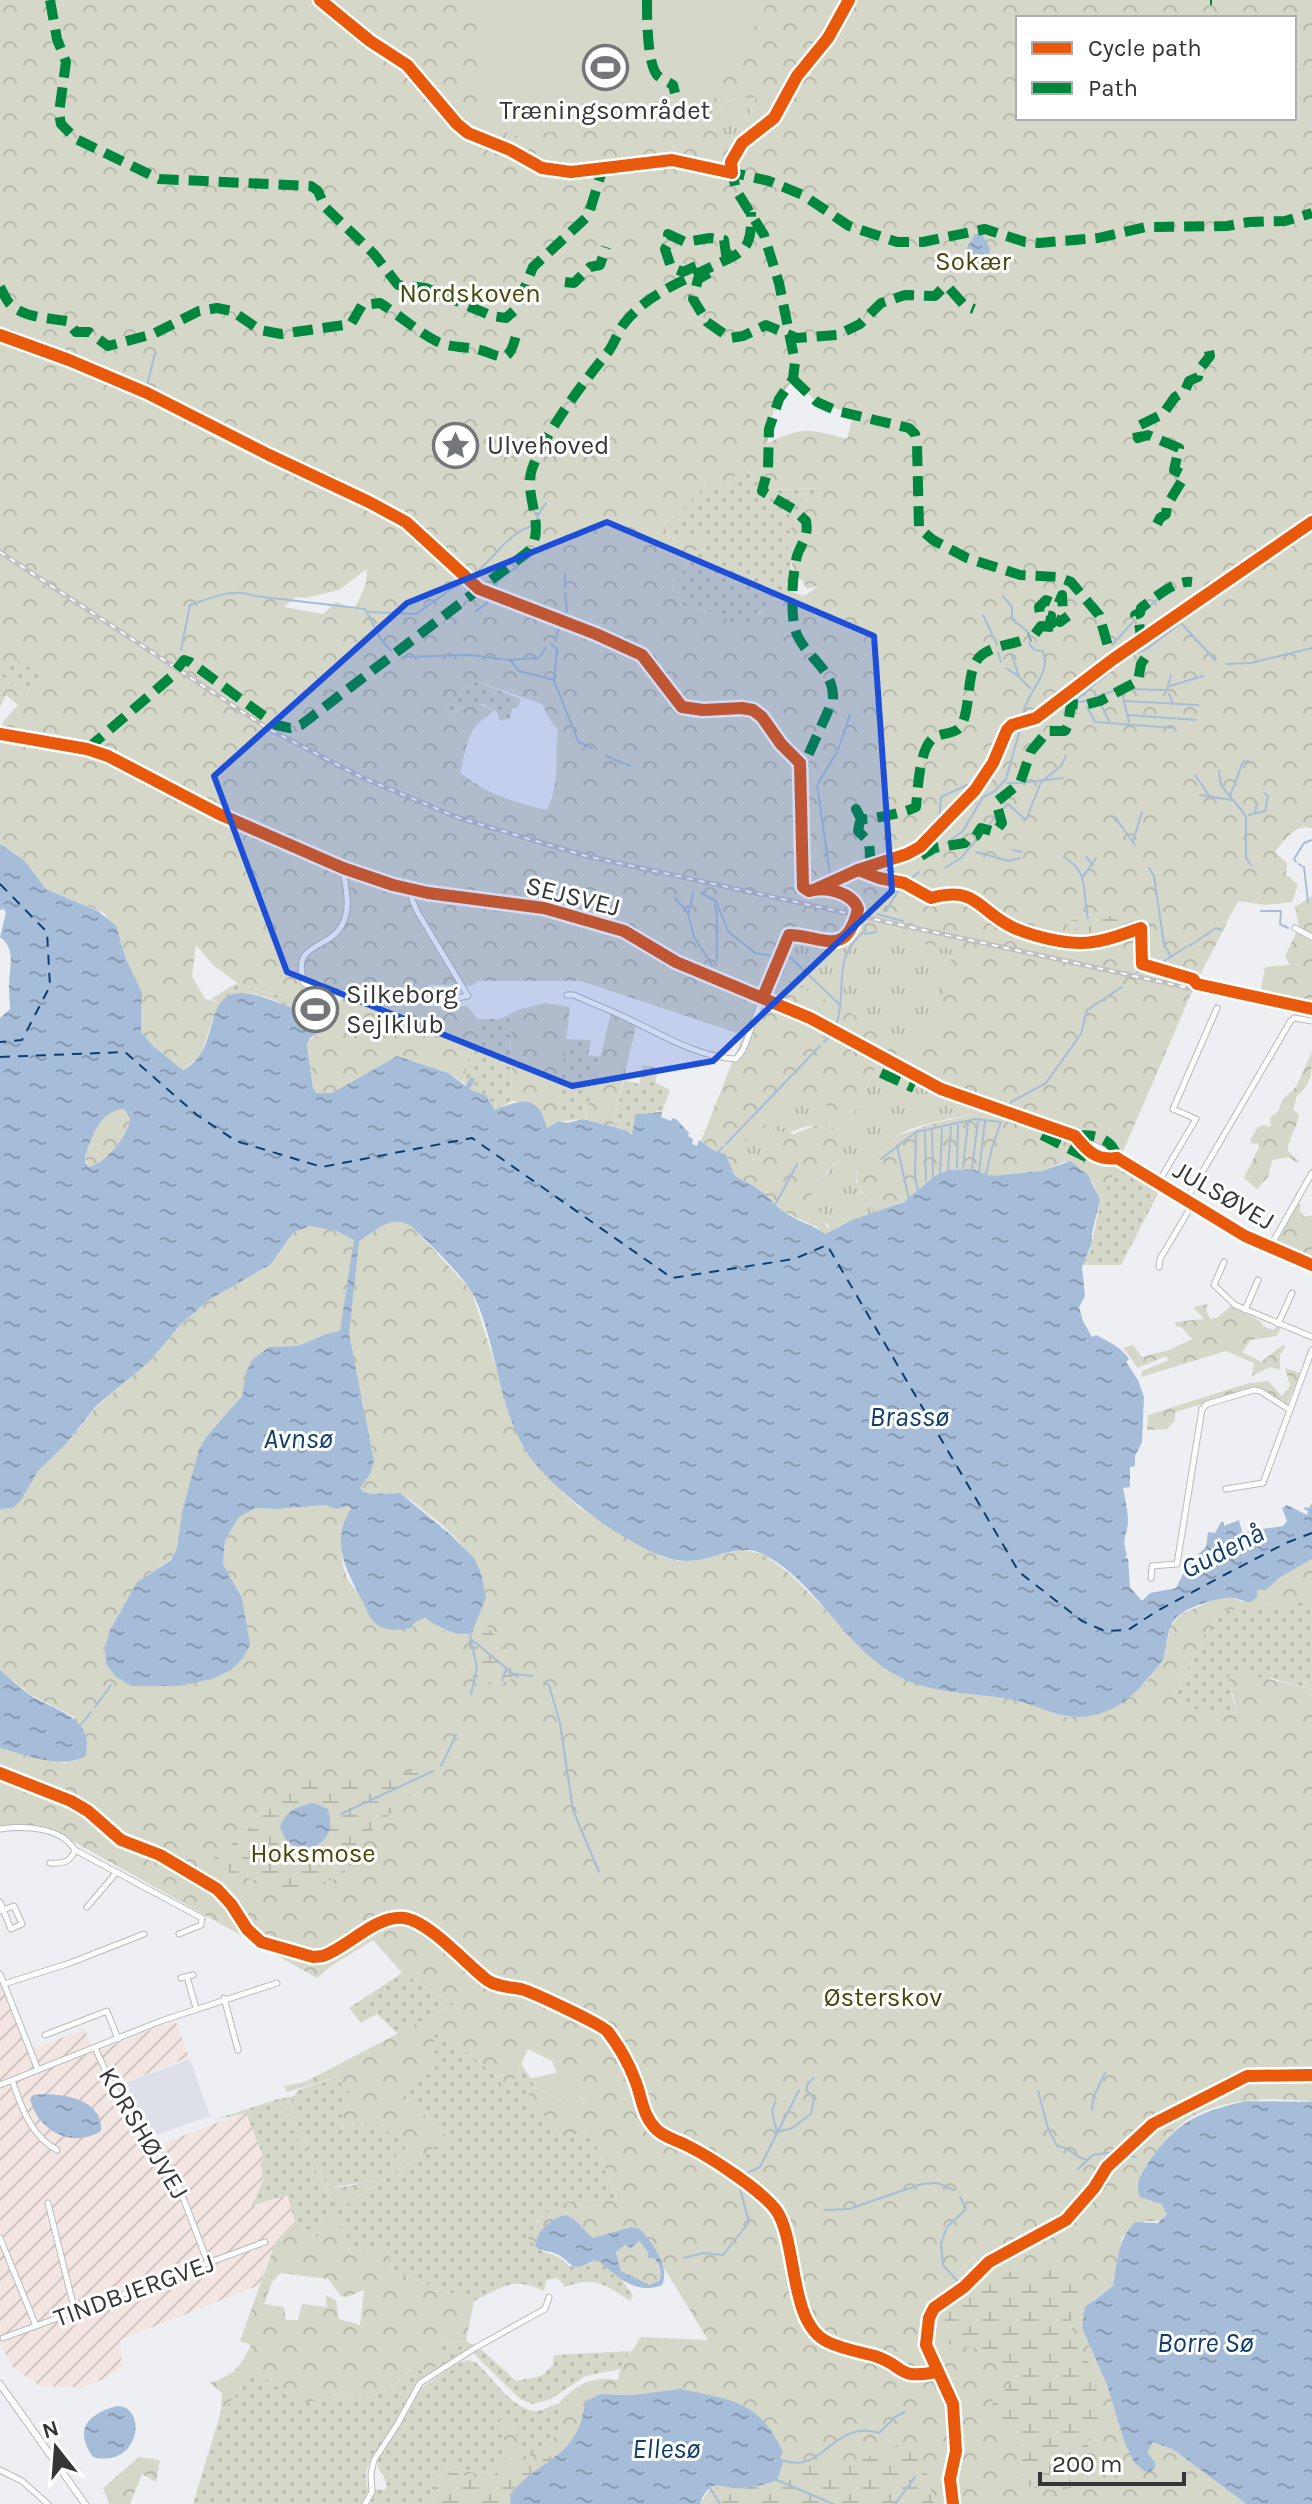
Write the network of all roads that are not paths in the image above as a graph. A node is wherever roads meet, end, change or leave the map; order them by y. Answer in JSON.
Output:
{"nodes":[{"id":1,"x":0,"y":734,"type":"edge"},
{"id":2,"x":343,"y":868,"type":"junction"},
{"id":3,"x":411,"y":889,"type":"junction"},
{"id":4,"x":1295,"y":928,"type":"dead end"},
{"id":5,"x":1312,"y":937,"type":"edge"},
{"id":6,"x":1224,"y":989,"type":"dead end"},
{"id":7,"x":567,"y":995,"type":"dead end"},
{"id":8,"x":763,"y":997,"type":"junction"},
{"id":9,"x":1217,"y":1008,"type":"dead end"},
{"id":10,"x":1312,"y":1009,"type":"edge"},
{"id":11,"x":1312,"y":1021,"type":"edge"},
{"id":12,"x":1117,"y":1158,"type":"joint"},
{"id":13,"x":1312,"y":1173,"type":"edge"},
{"id":14,"x":1158,"y":1183,"type":"junction"},
{"id":15,"x":1186,"y":1200,"type":"junction"},
{"id":16,"x":1192,"y":1205,"type":"junction"},
{"id":17,"x":1270,"y":1247,"type":"junction"},
{"id":18,"x":1224,"y":1262,"type":"dead end"},
{"id":19,"x":1312,"y":1265,"type":"edge"},
{"id":20,"x":1159,"y":1267,"type":"dead end"},
{"id":21,"x":1258,"y":1280,"type":"dead end"},
{"id":22,"x":1292,"y":1293,"type":"dead end"},
{"id":23,"x":1245,"y":1310,"type":"junction"},
{"id":24,"x":1278,"y":1324,"type":"junction"},
{"id":25,"x":1312,"y":1337,"type":"edge"},
{"id":26,"x":1312,"y":1350,"type":"edge"},
{"id":27,"x":1290,"y":1410,"type":"junction"},
{"id":28,"x":1226,"y":1489,"type":"dead end"},
{"id":29,"x":1151,"y":1578,"type":"dead end"},
{"id":30,"x":0,"y":1829,"type":"edge"},
{"id":31,"x":75,"y":1850,"type":"junction"},
{"id":32,"x":50,"y":1863,"type":"dead end"},
{"id":33,"x":116,"y":1873,"type":"junction"},
{"id":34,"x":0,"y":1902,"type":"edge"},
{"id":35,"x":87,"y":1907,"type":"dead end"},
{"id":36,"x":2,"y":1911,"type":"edge"},
{"id":37,"x":144,"y":1934,"type":"dead end"},
{"id":38,"x":179,"y":1934,"type":"dead end"},
{"id":39,"x":0,"y":1974,"type":"edge"},
{"id":40,"x":187,"y":1977,"type":"dead end"},
{"id":41,"x":277,"y":1983,"type":"dead end"},
{"id":42,"x":4,"y":1984,"type":"junction"},
{"id":43,"x":224,"y":1998,"type":"junction"},
{"id":44,"x":196,"y":2008,"type":"junction"},
{"id":45,"x":45,"y":2035,"type":"dead end"},
{"id":46,"x":118,"y":2039,"type":"junction"},
{"id":47,"x":95,"y":2048,"type":"junction"},
{"id":48,"x":238,"y":2050,"type":"dead end"},
{"id":49,"x":38,"y":2070,"type":"junction"},
{"id":50,"x":12,"y":2080,"type":"junction"},
{"id":51,"x":0,"y":2085,"type":"edge"},
{"id":52,"x":57,"y":2150,"type":"dead end"},
{"id":53,"x":48,"y":2203,"type":"dead end"},
{"id":54,"x":0,"y":2238,"type":"edge"},
{"id":55,"x":265,"y":2242,"type":"dead end"},
{"id":56,"x":208,"y":2263,"type":"junction"},
{"id":57,"x":549,"y":2297,"type":"dead end"},
{"id":58,"x":75,"y":2312,"type":"junction"},
{"id":59,"x":36,"y":2326,"type":"junction"},
{"id":60,"x":3,"y":2338,"type":"dead end"},
{"id":61,"x":0,"y":2384,"type":"edge"},
{"id":62,"x":0,"y":2470,"type":"edge"},
{"id":63,"x":48,"y":2504,"type":"edge"},
{"id":64,"x":85,"y":2504,"type":"edge"},
{"id":65,"x":365,"y":2504,"type":"edge"}],
"edges":[{"from":1,"to":2,"type":"street","name":"SEJSVEJ"},
{"from":2,"to":3,"type":"street","name":"SEJSVEJ"},
{"from":2,"to":3,"type":"street"},
{"from":3,"to":8,"type":"street","name":"SEJSVEJ"},
{"from":4,"to":5,"type":"street"},
{"from":6,"to":10,"type":"street"},
{"from":7,"to":8,"type":"street"},
{"from":8,"to":12,"type":"street","name":"SEJSVEJ"},
{"from":9,"to":14,"type":"street"},
{"from":11,"to":15,"type":"street"},
{"from":12,"to":14,"type":"street","name":"JULSØVEJ"},
{"from":13,"to":17,"type":"street"},
{"from":14,"to":15,"type":"street","name":"JULSØVEJ"},
{"from":15,"to":16,"type":"street","name":"JULSØVEJ"},
{"from":16,"to":17,"type":"street","name":"JULSØVEJ"},
{"from":16,"to":20,"type":"street"},
{"from":17,"to":19,"type":"street","name":"JULSØVEJ"},
{"from":18,"to":23,"type":"street"},
{"from":21,"to":23,"type":"street"},
{"from":22,"to":24,"type":"street"},
{"from":23,"to":24,"type":"street"},
{"from":24,"to":25,"type":"street"},
{"from":26,"to":27,"type":"street"},
{"from":27,"to":28,"type":"street"},
{"from":27,"to":29,"type":"street"},
{"from":30,"to":31,"type":"street"},
{"from":31,"to":32,"type":"street"},
{"from":31,"to":33,"type":"street"},
{"from":33,"to":35,"type":"street"},
{"from":33,"to":38,"type":"street"},
{"from":34,"to":36,"type":"street"},
{"from":36,"to":36,"type":"street"},
{"from":37,"to":42,"type":"street"},
{"from":39,"to":42,"type":"street"},
{"from":40,"to":44,"type":"street"},
{"from":41,"to":43,"type":"street"},
{"from":42,"to":49,"type":"street"},
{"from":43,"to":44,"type":"street"},
{"from":43,"to":48,"type":"street"},
{"from":44,"to":46,"type":"street"},
{"from":45,"to":46,"type":"street"},
{"from":46,"to":47,"type":"street"},
{"from":47,"to":49,"type":"street"},
{"from":47,"to":56,"type":"street","name":"KORSHØJVEJ"},
{"from":49,"to":50,"type":"street"},
{"from":50,"to":51,"type":"street"},
{"from":50,"to":52,"type":"street"},
{"from":53,"to":58,"type":"street"},
{"from":54,"to":59,"type":"street"},
{"from":55,"to":56,"type":"street","name":"TINDBJERGVEJ"},
{"from":56,"to":58,"type":"street","name":"TINDBJERGVEJ"},
{"from":57,"to":65,"type":"street"},
{"from":58,"to":59,"type":"street","name":"TINDBJERGVEJ"},
{"from":59,"to":60,"type":"street","name":"TINDBJERGVEJ"},
{"from":61,"to":64,"type":"main road"},
{"from":62,"to":63,"type":"street"}]}
